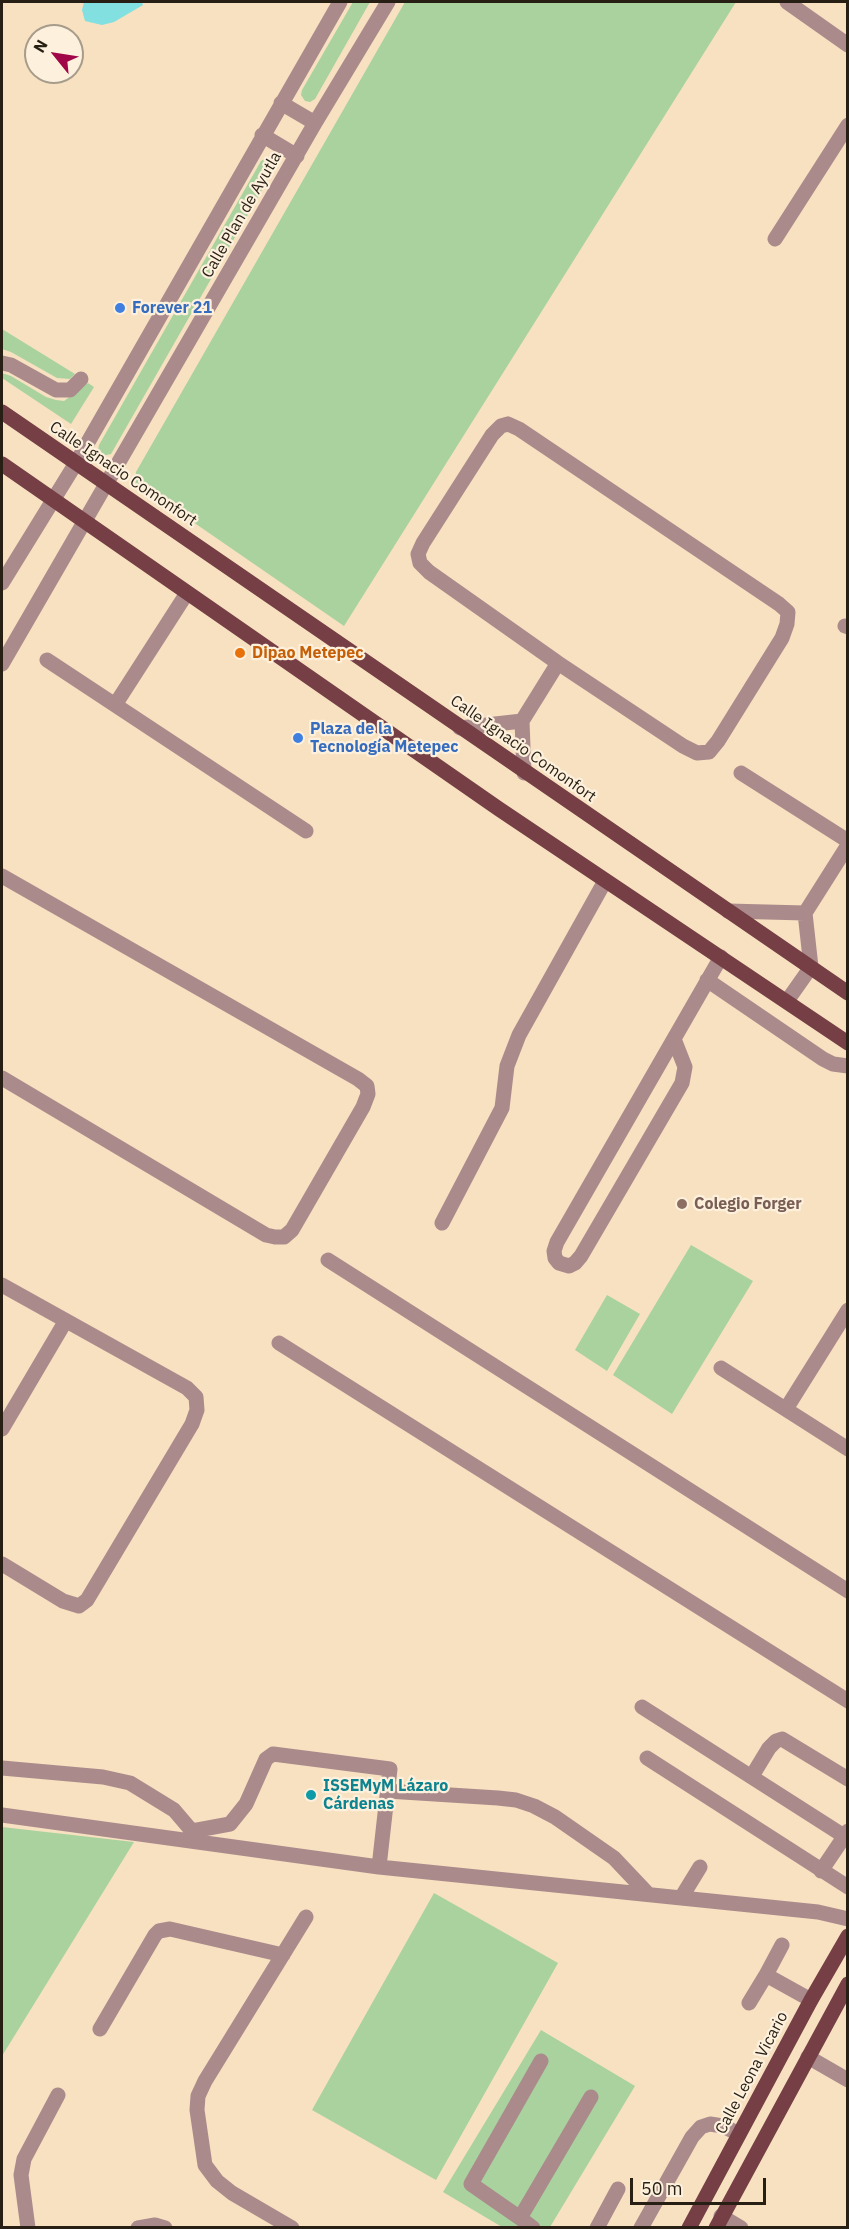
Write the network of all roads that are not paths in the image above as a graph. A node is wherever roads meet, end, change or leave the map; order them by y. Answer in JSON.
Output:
{"nodes":[{"id":1,"x":340,"y":2,"type":"edge"},
{"id":2,"x":388,"y":2,"type":"edge"},
{"id":3,"x":787,"y":2,"type":"edge"},
{"id":4,"x":848,"y":45,"type":"edge"},
{"id":5,"x":281,"y":103,"type":"junction"},
{"id":6,"x":315,"y":123,"type":"junction"},
{"id":7,"x":848,"y":125,"type":"edge"},
{"id":8,"x":262,"y":135,"type":"junction"},
{"id":9,"x":297,"y":156,"type":"junction"},
{"id":10,"x":775,"y":238,"type":"dead end"},
{"id":11,"x":2,"y":363,"type":"edge"},
{"id":12,"x":81,"y":379,"type":"dead end"},
{"id":13,"x":2,"y":412,"type":"edge"},
{"id":14,"x":76,"y":463,"type":"junction"},
{"id":15,"x":2,"y":464,"type":"edge"},
{"id":16,"x":107,"y":483,"type":"junction"},
{"id":17,"x":53,"y":500,"type":"junction"},
{"id":18,"x":85,"y":521,"type":"junction"},
{"id":19,"x":2,"y":583,"type":"edge"},
{"id":20,"x":187,"y":593,"type":"junction"},
{"id":21,"x":47,"y":660,"type":"dead end"},
{"id":22,"x":558,"y":663,"type":"junction"},
{"id":23,"x":2,"y":664,"type":"edge"},
{"id":24,"x":115,"y":705,"type":"junction"},
{"id":25,"x":522,"y":721,"type":"junction"},
{"id":26,"x":460,"y":728,"type":"junction"},
{"id":27,"x":524,"y":773,"type":"junction"},
{"id":28,"x":741,"y":773,"type":"dead end"},
{"id":29,"x":306,"y":831,"type":"dead end"},
{"id":30,"x":848,"y":843,"type":"edge"},
{"id":31,"x":2,"y":876,"type":"edge"},
{"id":32,"x":605,"y":881,"type":"junction"},
{"id":33,"x":728,"y":911,"type":"junction"},
{"id":34,"x":805,"y":913,"type":"junction"},
{"id":35,"x":721,"y":957,"type":"junction"},
{"id":36,"x":811,"y":967,"type":"junction"},
{"id":37,"x":707,"y":980,"type":"junction"},
{"id":38,"x":848,"y":993,"type":"edge"},
{"id":39,"x":787,"y":1001,"type":"junction"},
{"id":40,"x":674,"y":1039,"type":"junction"},
{"id":41,"x":848,"y":1043,"type":"edge"},
{"id":42,"x":848,"y":1066,"type":"edge"},
{"id":43,"x":2,"y":1078,"type":"edge"},
{"id":44,"x":442,"y":1223,"type":"dead end"},
{"id":45,"x":328,"y":1260,"type":"dead end"},
{"id":46,"x":2,"y":1285,"type":"edge"},
{"id":47,"x":848,"y":1310,"type":"edge"},
{"id":48,"x":65,"y":1322,"type":"junction"},
{"id":49,"x":279,"y":1342,"type":"dead end"},
{"id":50,"x":721,"y":1368,"type":"dead end"},
{"id":51,"x":786,"y":1409,"type":"junction"},
{"id":52,"x":2,"y":1429,"type":"edge"},
{"id":53,"x":848,"y":1449,"type":"edge"},
{"id":54,"x":2,"y":1564,"type":"edge"},
{"id":55,"x":848,"y":1591,"type":"edge"},
{"id":56,"x":848,"y":1701,"type":"edge"},
{"id":57,"x":642,"y":1707,"type":"dead end"},
{"id":58,"x":647,"y":1758,"type":"dead end"},
{"id":59,"x":2,"y":1768,"type":"edge"},
{"id":60,"x":752,"y":1776,"type":"junction"},
{"id":61,"x":848,"y":1779,"type":"edge"},
{"id":62,"x":387,"y":1791,"type":"junction"},
{"id":63,"x":2,"y":1815,"type":"edge"},
{"id":64,"x":846,"y":1833,"type":"edge"},
{"id":65,"x":197,"y":1836,"type":"junction"},
{"id":66,"x":379,"y":1867,"type":"junction"},
{"id":67,"x":700,"y":1867,"type":"dead end"},
{"id":68,"x":821,"y":1871,"type":"junction"},
{"id":69,"x":848,"y":1887,"type":"edge"},
{"id":70,"x":648,"y":1894,"type":"junction"},
{"id":71,"x":681,"y":1898,"type":"junction"},
{"id":72,"x":306,"y":1917,"type":"dead end"},
{"id":73,"x":848,"y":1919,"type":"edge"},
{"id":74,"x":848,"y":1936,"type":"edge"},
{"id":75,"x":782,"y":1945,"type":"dead end"},
{"id":76,"x":283,"y":1955,"type":"junction"},
{"id":77,"x":766,"y":1975,"type":"junction"},
{"id":78,"x":848,"y":1984,"type":"edge"},
{"id":79,"x":811,"y":2000,"type":"junction"},
{"id":80,"x":749,"y":2003,"type":"dead end"},
{"id":81,"x":100,"y":2029,"type":"dead end"},
{"id":82,"x":808,"y":2057,"type":"junction"},
{"id":83,"x":541,"y":2061,"type":"dead end"},
{"id":84,"x":769,"y":2080,"type":"junction"},
{"id":85,"x":848,"y":2080,"type":"edge"},
{"id":86,"x":790,"y":2092,"type":"junction"},
{"id":87,"x":58,"y":2095,"type":"dead end"},
{"id":88,"x":591,"y":2097,"type":"dead end"},
{"id":89,"x":739,"y":2134,"type":"junction"},
{"id":90,"x":618,"y":2189,"type":"dead end"},
{"id":91,"x":520,"y":2218,"type":"junction"},
{"id":92,"x":718,"y":2222,"type":"edge"},
{"id":93,"x":28,"y":2228,"type":"edge"},
{"id":94,"x":138,"y":2228,"type":"edge"},
{"id":95,"x":165,"y":2228,"type":"edge"},
{"id":96,"x":292,"y":2228,"type":"edge"},
{"id":97,"x":533,"y":2228,"type":"edge"},
{"id":98,"x":597,"y":2228,"type":"edge"},
{"id":99,"x":640,"y":2228,"type":"edge"},
{"id":100,"x":689,"y":2228,"type":"edge"},
{"id":101,"x":741,"y":2228,"type":"edge"}],
"edges":[{"from":1,"to":5,"type":"street","name":"Calle Plan de Ayutla"},
{"from":2,"to":6,"type":"street","name":"Calle Plan de Ayutla"},
{"from":3,"to":4,"type":"street"},
{"from":5,"to":6,"type":"street"},
{"from":5,"to":8,"type":"street","name":"Calle Plan de Ayutla"},
{"from":6,"to":9,"type":"street","name":"Calle Plan de Ayutla"},
{"from":7,"to":10,"type":"street"},
{"from":8,"to":9,"type":"street","name":"Calle Plan de Ayutla"},
{"from":8,"to":14,"type":"street","name":"Calle Plan de Ayutla"},
{"from":9,"to":16,"type":"street","name":"Calle Plan de Ayutla"},
{"from":11,"to":12,"type":"street"},
{"from":13,"to":14,"type":"main road","name":"Calle Ignacio Comonfort"},
{"from":14,"to":16,"type":"main road","name":"Calle Ignacio Comonfort"},
{"from":14,"to":17,"type":"street","name":"Calle Plan de Ayutla"},
{"from":15,"to":17,"type":"main road"},
{"from":16,"to":18,"type":"street","name":"Calle Plan de Ayutla"},
{"from":16,"to":26,"type":"main road","name":"Calle Ignacio Comonfort"},
{"from":17,"to":18,"type":"main road"},
{"from":17,"to":19,"type":"street","name":"Calle Plan de Ayutla"},
{"from":18,"to":20,"type":"main road"},
{"from":18,"to":23,"type":"street","name":"Calle Plan de Ayutla"},
{"from":20,"to":24,"type":"street"},
{"from":20,"to":32,"type":"main road"},
{"from":21,"to":24,"type":"street"},
{"from":22,"to":22,"type":"street"},
{"from":22,"to":25,"type":"street"},
{"from":24,"to":29,"type":"street"},
{"from":25,"to":26,"type":"street"},
{"from":25,"to":27,"type":"street"},
{"from":26,"to":27,"type":"main road","name":"Calle Ignacio Comonfort"},
{"from":27,"to":33,"type":"main road","name":"Calle Ignacio Comonfort"},
{"from":28,"to":30,"type":"street"},
{"from":30,"to":34,"type":"street"},
{"from":31,"to":43,"type":"street"},
{"from":32,"to":35,"type":"main road"},
{"from":32,"to":44,"type":"street"},
{"from":33,"to":34,"type":"street"},
{"from":33,"to":36,"type":"main road","name":"Calle Ignacio Comonfort"},
{"from":34,"to":36,"type":"street"},
{"from":35,"to":37,"type":"street"},
{"from":35,"to":39,"type":"main road"},
{"from":36,"to":38,"type":"main road","name":"Calle Ignacio Comonfort"},
{"from":36,"to":39,"type":"street"},
{"from":37,"to":40,"type":"street"},
{"from":37,"to":42,"type":"street"},
{"from":39,"to":41,"type":"main road"},
{"from":40,"to":40,"type":"street"},
{"from":45,"to":55,"type":"street"},
{"from":46,"to":48,"type":"street"},
{"from":47,"to":51,"type":"street"},
{"from":48,"to":52,"type":"street"},
{"from":48,"to":54,"type":"street"},
{"from":49,"to":56,"type":"street"},
{"from":50,"to":51,"type":"street"},
{"from":51,"to":53,"type":"street"},
{"from":57,"to":60,"type":"street"},
{"from":58,"to":68,"type":"street"},
{"from":59,"to":65,"type":"street"},
{"from":60,"to":61,"type":"street"},
{"from":60,"to":64,"type":"street"},
{"from":62,"to":65,"type":"street"},
{"from":62,"to":66,"type":"street"},
{"from":62,"to":70,"type":"street"},
{"from":63,"to":65,"type":"street"},
{"from":64,"to":68,"type":"street"},
{"from":65,"to":66,"type":"street"},
{"from":66,"to":70,"type":"street"},
{"from":67,"to":71,"type":"street"},
{"from":68,"to":69,"type":"street"},
{"from":70,"to":71,"type":"street"},
{"from":71,"to":73,"type":"street"},
{"from":72,"to":76,"type":"street"},
{"from":74,"to":79,"type":"main road","name":"Calle Leona Vicario"},
{"from":75,"to":77,"type":"street"},
{"from":76,"to":81,"type":"street"},
{"from":76,"to":96,"type":"street"},
{"from":77,"to":79,"type":"street"},
{"from":77,"to":80,"type":"street"},
{"from":78,"to":82,"type":"main road"},
{"from":79,"to":84,"type":"main road","name":"Calle Leona Vicario"},
{"from":82,"to":85,"type":"street"},
{"from":82,"to":86,"type":"main road"},
{"from":83,"to":91,"type":"street"},
{"from":84,"to":86,"type":"main road"},
{"from":84,"to":89,"type":"main road","name":"Calle Leona Vicario"},
{"from":86,"to":92,"type":"main road"},
{"from":87,"to":93,"type":"street"},
{"from":88,"to":91,"type":"street"},
{"from":89,"to":99,"type":"street"},
{"from":89,"to":100,"type":"main road","name":"Calle Leona Vicario"},
{"from":90,"to":98,"type":"street"},
{"from":91,"to":97,"type":"street"},
{"from":92,"to":101,"type":"street"},
{"from":94,"to":95,"type":"street"}]}
